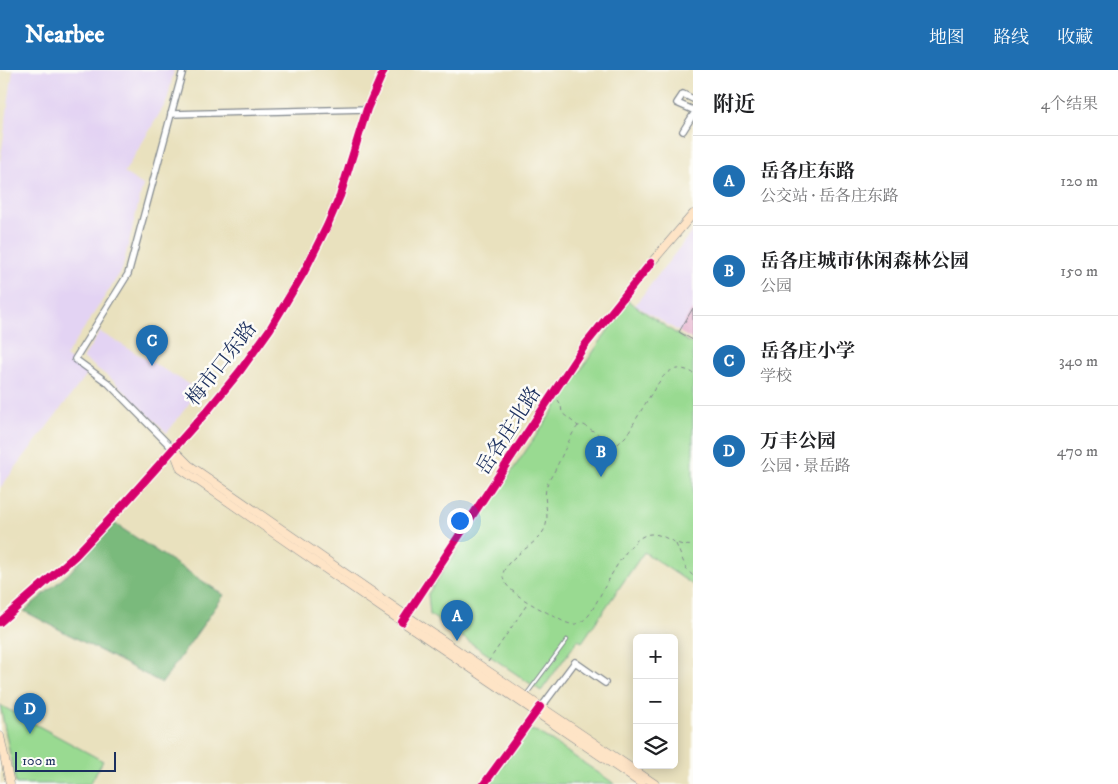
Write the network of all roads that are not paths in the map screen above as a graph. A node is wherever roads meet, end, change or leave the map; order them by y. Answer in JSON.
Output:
{"nodes":[{"id":1,"x":183,"y":70,"type":"edge"},
{"id":2,"x":384,"y":70,"type":"edge"},
{"id":3,"x":693,"y":99,"type":"edge"},
{"id":4,"x":366,"y":109,"type":"junction"},
{"id":5,"x":693,"y":110,"type":"edge"},
{"id":6,"x":171,"y":114,"type":"junction"},
{"id":7,"x":693,"y":115,"type":"edge"},
{"id":8,"x":683,"y":131,"type":"dead end"},
{"id":9,"x":693,"y":214,"type":"edge"},
{"id":10,"x":173,"y":449,"type":"junction"},
{"id":11,"x":404,"y":619,"type":"junction"},
{"id":12,"x":0,"y":622,"type":"edge"},
{"id":13,"x":567,"y":640,"type":"dead end"},
{"id":14,"x":605,"y":683,"type":"dead end"},
{"id":15,"x":525,"y":696,"type":"junction"},
{"id":16,"x":538,"y":710,"type":"junction"},
{"id":17,"x":0,"y":736,"type":"edge"},
{"id":18,"x":10,"y":784,"type":"edge"},
{"id":19,"x":484,"y":784,"type":"edge"},
{"id":20,"x":642,"y":784,"type":"edge"},
{"id":21,"x":655,"y":784,"type":"edge"}],
"edges":[{"from":1,"to":6,"type":"street"},
{"from":2,"to":4,"type":"street","name":"梅市口东路"},
{"from":3,"to":5,"type":"street"},
{"from":4,"to":6,"type":"street"},
{"from":4,"to":10,"type":"street","name":"梅市口东路"},
{"from":6,"to":10,"type":"street"},
{"from":7,"to":8,"type":"street"},
{"from":9,"to":11,"type":"street","name":"岳各庄北路"},
{"from":10,"to":11,"type":"street"},
{"from":10,"to":12,"type":"street","name":"梅市口东路"},
{"from":11,"to":15,"type":"street"},
{"from":11,"to":16,"type":"street"},
{"from":13,"to":15,"type":"lane"},
{"from":14,"to":16,"type":"street"},
{"from":15,"to":16,"type":"street"},
{"from":16,"to":19,"type":"street"},
{"from":16,"to":20,"type":"street"},
{"from":16,"to":21,"type":"street"},
{"from":17,"to":18,"type":"street"}]}
